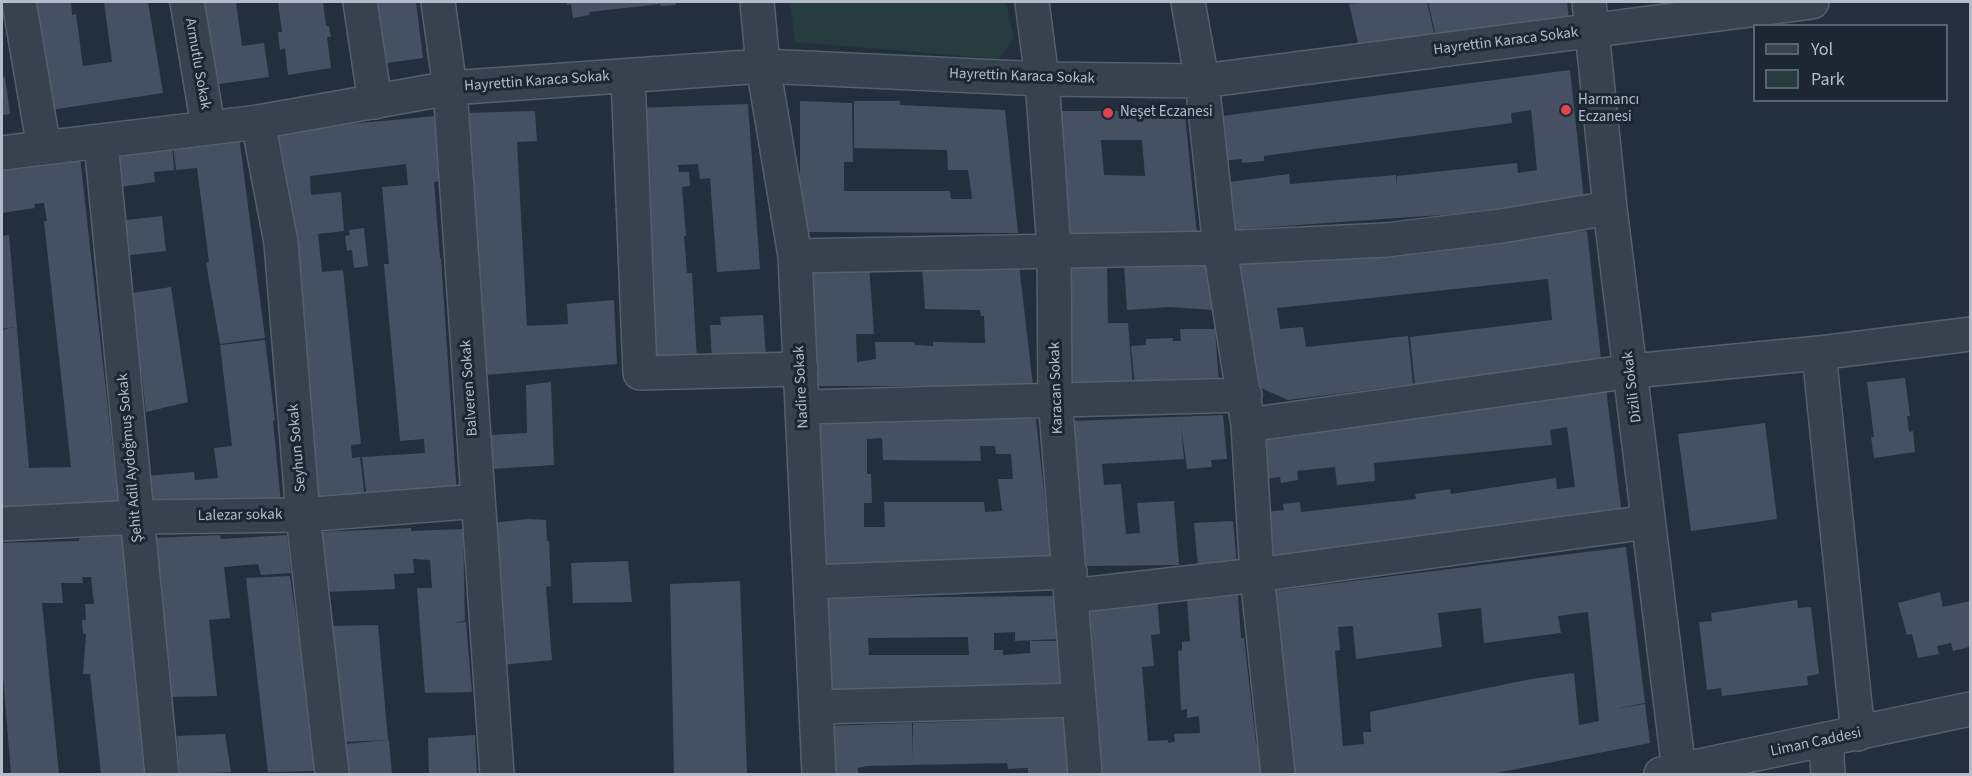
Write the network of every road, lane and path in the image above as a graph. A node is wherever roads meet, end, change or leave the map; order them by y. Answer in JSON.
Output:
{"nodes":[{"id":1,"x":18,"y":2,"type":"edge"},
{"id":2,"x":187,"y":2,"type":"edge"},
{"id":3,"x":360,"y":2,"type":"edge"},
{"id":4,"x":438,"y":2,"type":"edge"},
{"id":5,"x":757,"y":2,"type":"edge"},
{"id":6,"x":1032,"y":2,"type":"edge"},
{"id":7,"x":1188,"y":2,"type":"edge"},
{"id":8,"x":1812,"y":2,"type":"edge"},
{"id":9,"x":1590,"y":16,"type":"edge"},
{"id":10,"x":763,"y":66,"type":"junction"},
{"id":11,"x":628,"y":77,"type":"junction"},
{"id":12,"x":1042,"y":79,"type":"junction"},
{"id":13,"x":1202,"y":81,"type":"junction"},
{"id":14,"x":450,"y":87,"type":"junction"},
{"id":15,"x":375,"y":102,"type":"junction"},
{"id":16,"x":258,"y":122,"type":"junction"},
{"id":17,"x":208,"y":126,"type":"junction"},
{"id":18,"x":101,"y":142,"type":"junction"},
{"id":19,"x":44,"y":148,"type":"junction"},
{"id":20,"x":2,"y":153,"type":"edge"},
{"id":21,"x":1610,"y":208,"type":"junction"},
{"id":22,"x":1220,"y":248,"type":"junction"},
{"id":23,"x":1054,"y":249,"type":"junction"},
{"id":24,"x":795,"y":256,"type":"junction"},
{"id":25,"x":1971,"y":334,"type":"edge"},
{"id":26,"x":1820,"y":353,"type":"junction"},
{"id":27,"x":801,"y":369,"type":"junction"},
{"id":28,"x":1632,"y":371,"type":"junction"},
{"id":29,"x":1055,"y":398,"type":"junction"},
{"id":30,"x":804,"y":407,"type":"junction"},
{"id":31,"x":1246,"y":410,"type":"junction"},
{"id":32,"x":478,"y":501,"type":"junction"},
{"id":33,"x":303,"y":515,"type":"junction"},
{"id":34,"x":136,"y":517,"type":"junction"},
{"id":35,"x":1648,"y":522,"type":"junction"},
{"id":36,"x":2,"y":524,"type":"edge"},
{"id":37,"x":1257,"y":575,"type":"junction"},
{"id":38,"x":811,"y":582,"type":"junction"},
{"id":39,"x":1070,"y":584,"type":"junction"},
{"id":40,"x":1079,"y":700,"type":"junction"},
{"id":41,"x":816,"y":707,"type":"junction"},
{"id":42,"x":1971,"y":709,"type":"edge"},
{"id":43,"x":1858,"y":734,"type":"junction"},
{"id":44,"x":1826,"y":740,"type":"junction"},
{"id":45,"x":1670,"y":773,"type":"edge"},
{"id":46,"x":162,"y":774,"type":"edge"},
{"id":47,"x":332,"y":774,"type":"edge"},
{"id":48,"x":497,"y":774,"type":"edge"},
{"id":49,"x":819,"y":774,"type":"edge"},
{"id":50,"x":1085,"y":774,"type":"edge"},
{"id":51,"x":1278,"y":774,"type":"edge"},
{"id":52,"x":1828,"y":774,"type":"edge"}],
"edges":[{"from":1,"to":19,"type":"street"},
{"from":2,"to":17,"type":"street","name":"Armutlu Sokak"},
{"from":3,"to":15,"type":"street"},
{"from":4,"to":14,"type":"street","name":"Balveren Sokak"},
{"from":5,"to":10,"type":"street","name":"Nadire Sokak"},
{"from":6,"to":12,"type":"street","name":"Karacan Sokak"},
{"from":7,"to":13,"type":"street"},
{"from":8,"to":9,"type":"street","name":"Hayrettin Karaca Sokak"},
{"from":9,"to":13,"type":"street","name":"Hayrettin Karaca Sokak"},
{"from":9,"to":21,"type":"street","name":"Dizili Sokak"},
{"from":10,"to":11,"type":"street","name":"Hayrettin Karaca Sokak"},
{"from":10,"to":12,"type":"street","name":"Hayrettin Karaca Sokak"},
{"from":10,"to":24,"type":"street","name":"Nadire Sokak"},
{"from":11,"to":14,"type":"street","name":"Hayrettin Karaca Sokak"},
{"from":11,"to":27,"type":"street"},
{"from":12,"to":13,"type":"street","name":"Hayrettin Karaca Sokak"},
{"from":12,"to":23,"type":"street","name":"Karacan Sokak"},
{"from":13,"to":22,"type":"street"},
{"from":14,"to":15,"type":"street","name":"Hayrettin Karaca Sokak"},
{"from":14,"to":32,"type":"street","name":"Balveren Sokak"},
{"from":15,"to":16,"type":"street","name":"Hayrettin Karaca Sokak"},
{"from":16,"to":17,"type":"street"},
{"from":16,"to":33,"type":"street","name":"Seyhun Sokak"},
{"from":17,"to":18,"type":"street"},
{"from":18,"to":19,"type":"street"},
{"from":18,"to":34,"type":"street","name":"Şehit Adil Aydoğmuş Sokak"},
{"from":19,"to":20,"type":"street"},
{"from":21,"to":22,"type":"street"},
{"from":21,"to":28,"type":"street","name":"Dizili Sokak"},
{"from":22,"to":23,"type":"street"},
{"from":22,"to":31,"type":"street"},
{"from":23,"to":24,"type":"street"},
{"from":23,"to":29,"type":"street","name":"Karacan Sokak"},
{"from":24,"to":27,"type":"street","name":"Nadire Sokak"},
{"from":25,"to":26,"type":"street"},
{"from":26,"to":28,"type":"street"},
{"from":26,"to":43,"type":"street"},
{"from":27,"to":30,"type":"street","name":"Nadire Sokak"},
{"from":28,"to":31,"type":"street"},
{"from":28,"to":35,"type":"street","name":"Dizili Sokak"},
{"from":29,"to":30,"type":"street"},
{"from":29,"to":31,"type":"street"},
{"from":29,"to":39,"type":"street","name":"Karacan Sokak"},
{"from":30,"to":38,"type":"street","name":"Nadire Sokak"},
{"from":31,"to":37,"type":"street"},
{"from":32,"to":33,"type":"street","name":"Lalezar sokak"},
{"from":32,"to":48,"type":"street","name":"Balveren Sokak"},
{"from":33,"to":34,"type":"street","name":"Lalezar sokak"},
{"from":33,"to":47,"type":"street","name":"Seyhun Sokak"},
{"from":34,"to":36,"type":"street","name":"Lalezar sokak"},
{"from":34,"to":46,"type":"street","name":"Şehit Adil Aydoğmuş Sokak"},
{"from":35,"to":37,"type":"street"},
{"from":35,"to":45,"type":"street","name":"Dizili Sokak"},
{"from":37,"to":39,"type":"street"},
{"from":37,"to":51,"type":"street"},
{"from":38,"to":39,"type":"street"},
{"from":38,"to":41,"type":"street","name":"Nadire Sokak"},
{"from":39,"to":40,"type":"street","name":"Karacan Sokak"},
{"from":40,"to":41,"type":"street"},
{"from":40,"to":50,"type":"street","name":"Karacan Sokak"},
{"from":41,"to":49,"type":"street","name":"Nadire Sokak"},
{"from":42,"to":43,"type":"street","name":"Liman Caddesi"},
{"from":43,"to":44,"type":"street","name":"Liman Caddesi"},
{"from":44,"to":45,"type":"street","name":"Liman Caddesi"},
{"from":44,"to":52,"type":"street"}]}
